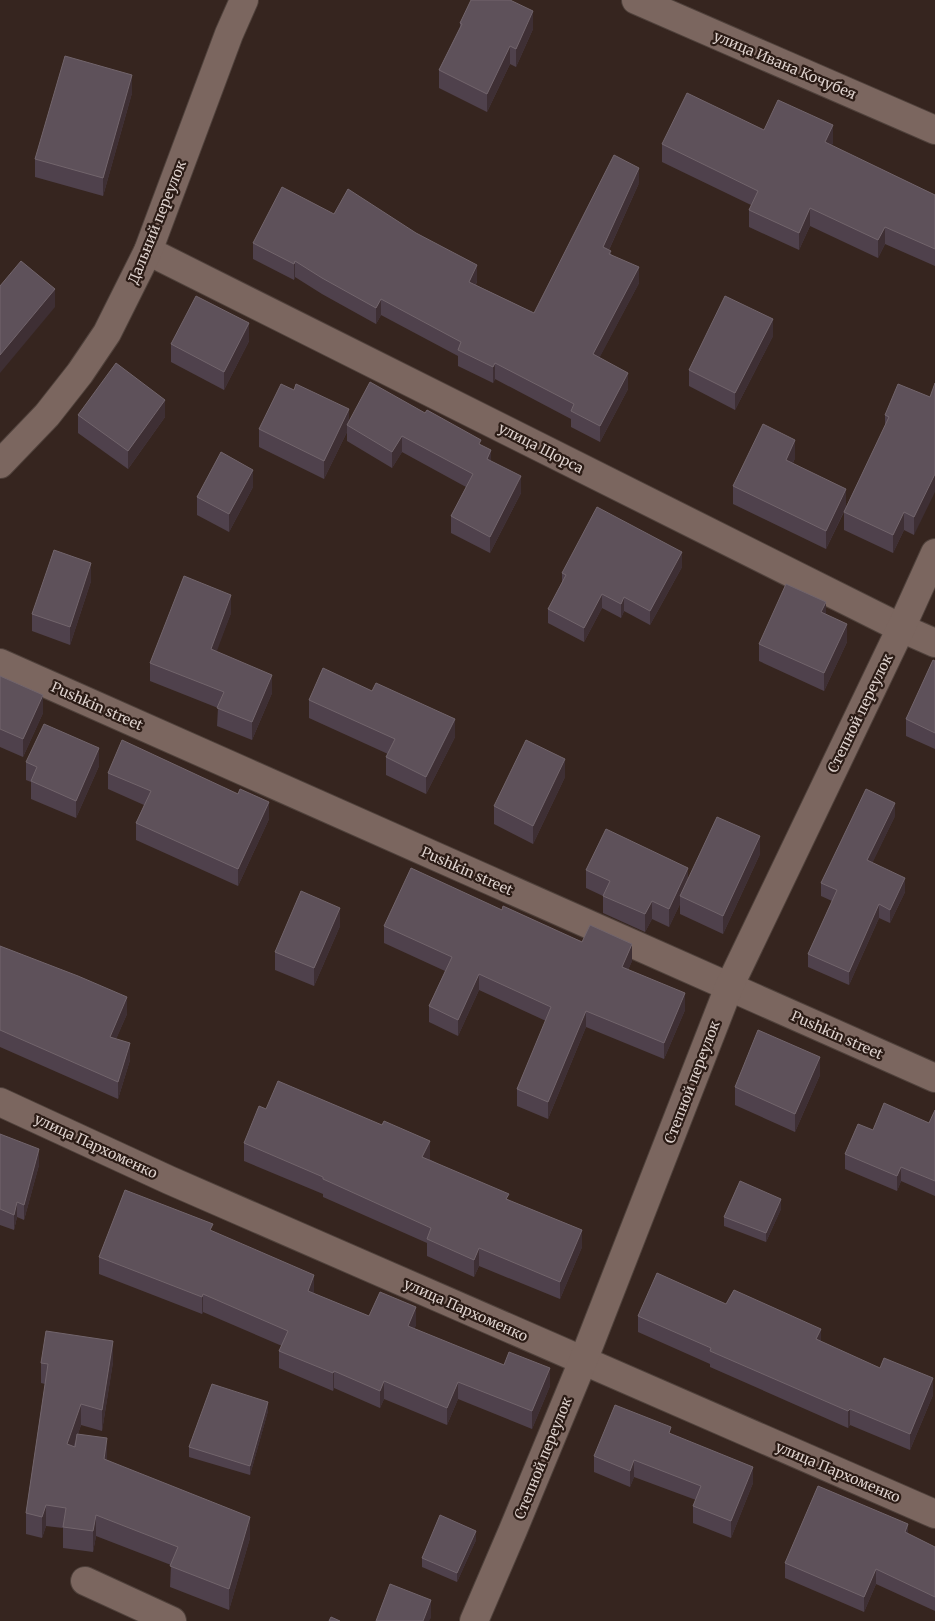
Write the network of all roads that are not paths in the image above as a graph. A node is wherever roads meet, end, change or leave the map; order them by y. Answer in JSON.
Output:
{"nodes":[{"id":1,"x":636,"y":0,"type":"edge"},
{"id":2,"x":240,"y":2,"type":"edge"},
{"id":3,"x":935,"y":130,"type":"edge"},
{"id":4,"x":148,"y":251,"type":"junction"},
{"id":5,"x":0,"y":464,"type":"edge"},
{"id":6,"x":935,"y":553,"type":"edge"},
{"id":7,"x":901,"y":628,"type":"junction"},
{"id":8,"x":935,"y":643,"type":"edge"},
{"id":9,"x":0,"y":663,"type":"edge"},
{"id":10,"x":729,"y":988,"type":"junction"},
{"id":11,"x":935,"y":1078,"type":"edge"},
{"id":12,"x":0,"y":1102,"type":"edge"},
{"id":13,"x":583,"y":1361,"type":"junction"},
{"id":14,"x":935,"y":1514,"type":"edge"},
{"id":15,"x":85,"y":1581,"type":"dead end"},
{"id":16,"x":172,"y":1621,"type":"edge"},
{"id":17,"x":474,"y":1621,"type":"edge"}],
"edges":[{"from":1,"to":3,"type":"street","name":"улица Ивана Кочубея"},
{"from":2,"to":4,"type":"street","name":"Дальний переулок"},
{"from":4,"to":5,"type":"street","name":"Дальний переулок"},
{"from":4,"to":7,"type":"street","name":"улица Щорса"},
{"from":6,"to":7,"type":"street","name":"Степной переулок"},
{"from":7,"to":8,"type":"street","name":"улица Щорса"},
{"from":7,"to":10,"type":"street","name":"Степной переулок"},
{"from":9,"to":10,"type":"street","name":"Pushkin street"},
{"from":10,"to":11,"type":"street","name":"Pushkin street"},
{"from":10,"to":13,"type":"street","name":"Степной переулок"},
{"from":12,"to":13,"type":"street","name":"улица Пархоменко"},
{"from":13,"to":14,"type":"street","name":"улица Пархоменко"},
{"from":13,"to":17,"type":"street","name":"Степной переулок"},
{"from":15,"to":16,"type":"street"}]}
